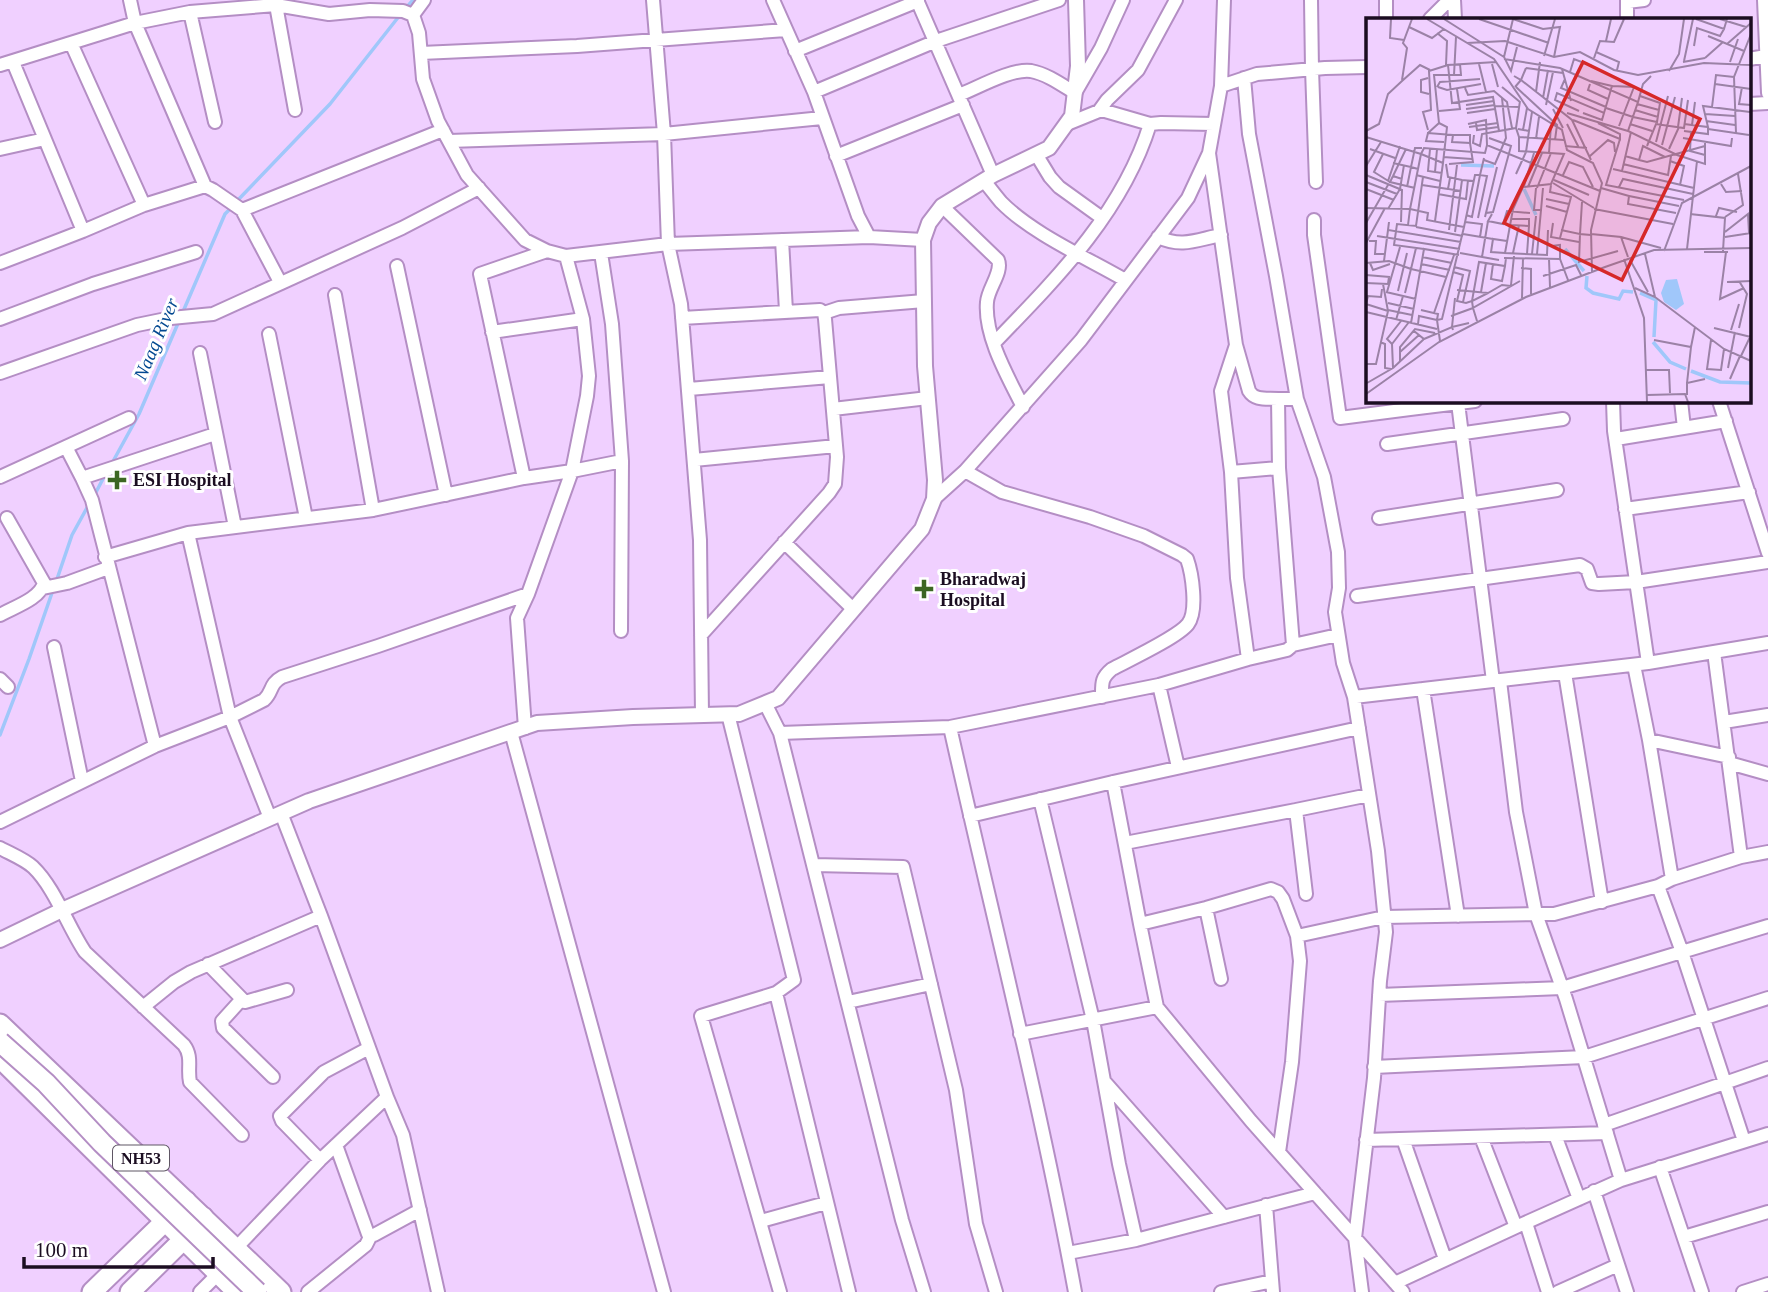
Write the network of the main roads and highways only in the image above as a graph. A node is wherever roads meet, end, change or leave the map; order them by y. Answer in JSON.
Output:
{"nodes":[{"id":1,"x":0,"y":1024,"type":"edge"},
{"id":2,"x":0,"y":1055,"type":"edge"},
{"id":3,"x":186,"y":1201,"type":"junction"},
{"id":4,"x":203,"y":1217,"type":"junction"},
{"id":5,"x":165,"y":1221,"type":"junction"},
{"id":6,"x":184,"y":1239,"type":"junction"},
{"id":7,"x":92,"y":1292,"type":"edge"},
{"id":8,"x":130,"y":1292,"type":"edge"},
{"id":9,"x":237,"y":1292,"type":"edge"},
{"id":10,"x":257,"y":1292,"type":"edge"},
{"id":11,"x":281,"y":1292,"type":"edge"}],
"edges":[{"from":1,"to":3,"type":"main road","number":"NH53"},
{"from":2,"to":5,"type":"main road","number":"NH53"},
{"from":2,"to":10,"type":"main road","bridge":true},
{"from":3,"to":4,"type":"main road","number":"NH53"},
{"from":3,"to":5,"type":"main road"},
{"from":4,"to":6,"type":"main road"},
{"from":4,"to":11,"type":"main road","number":"NH53"},
{"from":5,"to":6,"type":"main road","number":"NH53"},
{"from":5,"to":7,"type":"main road"},
{"from":6,"to":8,"type":"main road"},
{"from":6,"to":9,"type":"main road","number":"NH53"}]}
